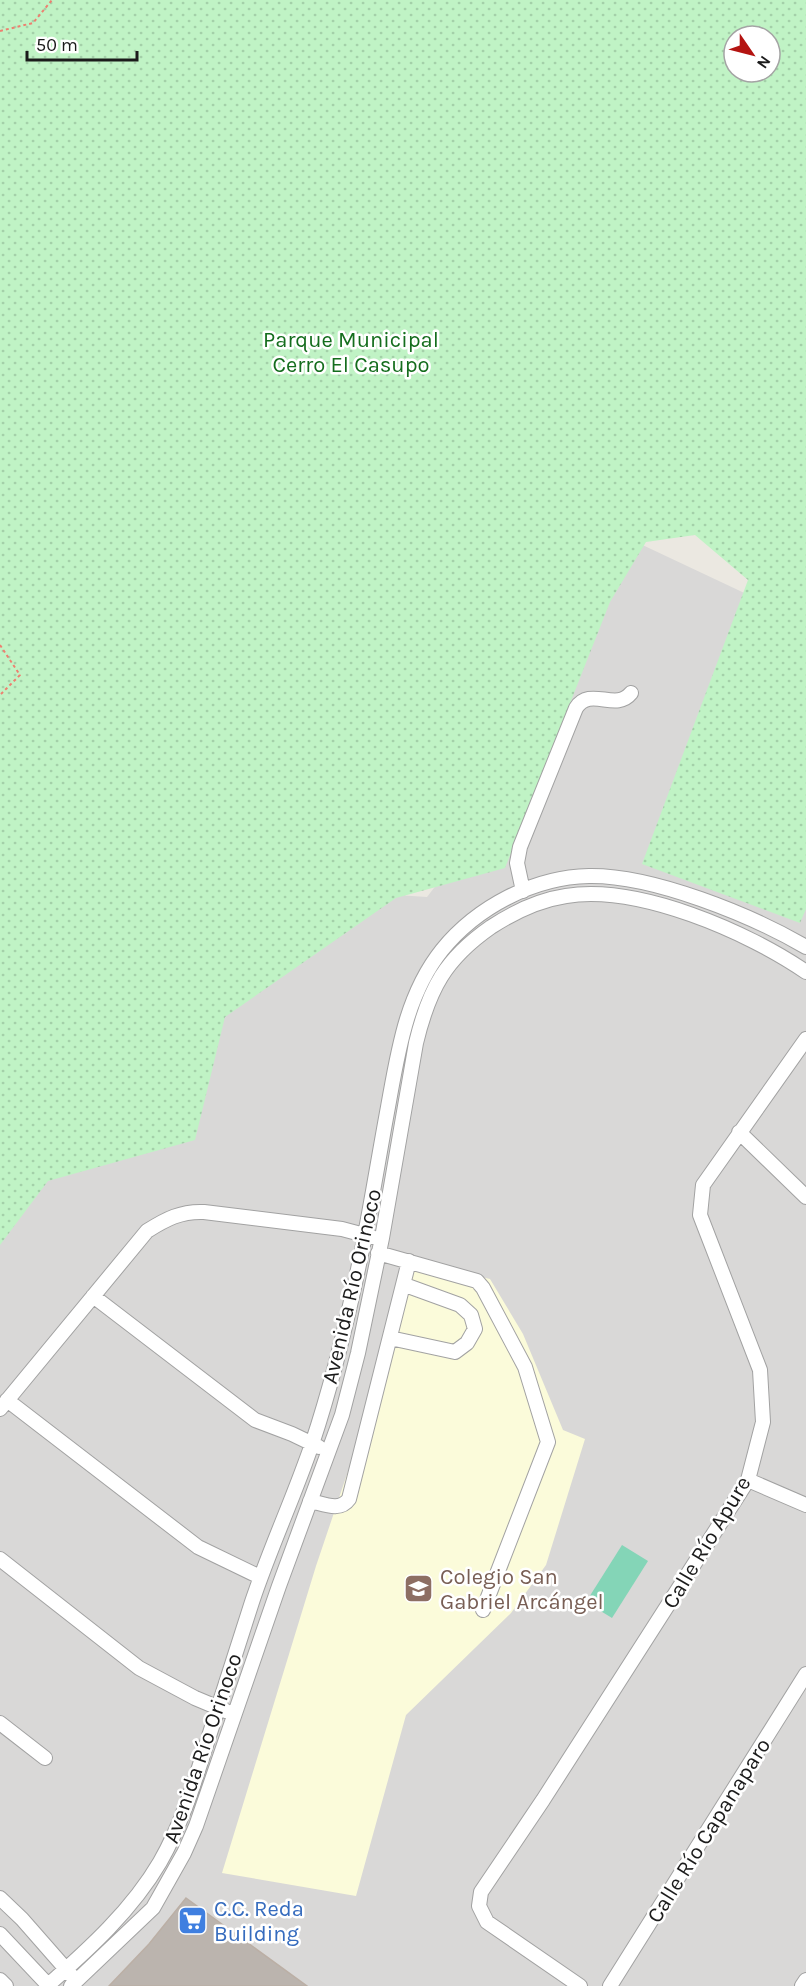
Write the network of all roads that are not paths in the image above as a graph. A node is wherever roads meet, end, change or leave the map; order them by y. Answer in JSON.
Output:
{"nodes":[{"id":1,"x":631,"y":693,"type":"dead end"},
{"id":2,"x":615,"y":879,"type":"junction"},
{"id":3,"x":523,"y":891,"type":"junction"},
{"id":4,"x":612,"y":896,"type":"junction"},
{"id":5,"x":806,"y":947,"type":"edge"},
{"id":6,"x":806,"y":972,"type":"edge"},
{"id":7,"x":408,"y":1012,"type":"junction"},
{"id":8,"x":422,"y":1017,"type":"junction"},
{"id":9,"x":806,"y":1039,"type":"edge"},
{"id":10,"x":739,"y":1132,"type":"junction"},
{"id":11,"x":806,"y":1197,"type":"edge"},
{"id":12,"x":364,"y":1236,"type":"junction"},
{"id":13,"x":382,"y":1238,"type":"junction"},
{"id":14,"x":378,"y":1253,"type":"junction"},
{"id":15,"x":410,"y":1262,"type":"junction"},
{"id":16,"x":405,"y":1285,"type":"junction"},
{"id":17,"x":93,"y":1296,"type":"junction"},
{"id":18,"x":390,"y":1338,"type":"junction"},
{"id":19,"x":4,"y":1405,"type":"edge"},
{"id":20,"x":311,"y":1445,"type":"junction"},
{"id":21,"x":330,"y":1451,"type":"junction"},
{"id":22,"x":748,"y":1480,"type":"junction"},
{"id":23,"x":310,"y":1501,"type":"junction"},
{"id":24,"x":806,"y":1505,"type":"edge"},
{"id":25,"x":0,"y":1559,"type":"edge"},
{"id":26,"x":260,"y":1577,"type":"junction"},
{"id":27,"x":483,"y":1610,"type":"dead end"},
{"id":28,"x":806,"y":1674,"type":"edge"},
{"id":29,"x":218,"y":1709,"type":"junction"},
{"id":30,"x":234,"y":1714,"type":"junction"},
{"id":31,"x":0,"y":1724,"type":"edge"},
{"id":32,"x":45,"y":1758,"type":"dead end"},
{"id":33,"x":0,"y":1898,"type":"edge"},
{"id":34,"x":0,"y":1934,"type":"edge"},
{"id":35,"x":66,"y":1969,"type":"junction"},
{"id":36,"x":0,"y":1980,"type":"edge"},
{"id":37,"x":806,"y":1980,"type":"edge"},
{"id":38,"x":76,"y":1984,"type":"edge"},
{"id":39,"x":6,"y":1986,"type":"edge"},
{"id":40,"x":48,"y":1986,"type":"edge"},
{"id":41,"x":580,"y":1986,"type":"edge"},
{"id":42,"x":610,"y":1986,"type":"edge"},
{"id":43,"x":802,"y":1986,"type":"edge"}],
"edges":[{"from":1,"to":3,"type":"street"},
{"from":2,"to":3,"type":"street","name":"Avenida Río Orinoco"},
{"from":2,"to":4,"type":"street"},
{"from":2,"to":5,"type":"street","name":"Avenida Río Orinoco"},
{"from":3,"to":7,"type":"street","name":"Avenida Río Orinoco"},
{"from":4,"to":6,"type":"street","name":"Avenida Río Orinoco"},
{"from":4,"to":8,"type":"street","name":"Avenida Río Orinoco"},
{"from":7,"to":8,"type":"street"},
{"from":7,"to":12,"type":"street","name":"Avenida Río Orinoco"},
{"from":8,"to":13,"type":"street","name":"Avenida Río Orinoco"},
{"from":9,"to":10,"type":"street","name":"Calle Río Apure"},
{"from":10,"to":11,"type":"street"},
{"from":10,"to":22,"type":"street","name":"Calle Río Apure"},
{"from":12,"to":13,"type":"street"},
{"from":12,"to":17,"type":"street"},
{"from":12,"to":20,"type":"street","name":"Avenida Río Orinoco"},
{"from":13,"to":14,"type":"street","name":"Avenida Río Orinoco"},
{"from":14,"to":15,"type":"street"},
{"from":14,"to":21,"type":"street","name":"Avenida Río Orinoco"},
{"from":15,"to":16,"type":"street"},
{"from":15,"to":27,"type":"street"},
{"from":16,"to":18,"type":"street"},
{"from":16,"to":18,"type":"street"},
{"from":17,"to":19,"type":"street"},
{"from":17,"to":20,"type":"street"},
{"from":18,"to":23,"type":"street"},
{"from":19,"to":26,"type":"street"},
{"from":20,"to":21,"type":"street"},
{"from":20,"to":26,"type":"street","name":"Avenida Río Orinoco"},
{"from":21,"to":23,"type":"street","name":"Avenida Río Orinoco"},
{"from":22,"to":24,"type":"street"},
{"from":22,"to":41,"type":"street","name":"Calle Río Apure"},
{"from":23,"to":30,"type":"street","name":"Avenida Río Orinoco"},
{"from":25,"to":29,"type":"street"},
{"from":26,"to":29,"type":"street","name":"Avenida Río Orinoco"},
{"from":28,"to":42,"type":"street","name":"Calle Río Capanaparo"},
{"from":29,"to":30,"type":"street"},
{"from":29,"to":35,"type":"street","name":"Avenida Río Orinoco"},
{"from":30,"to":38,"type":"street","name":"Avenida Río Orinoco"},
{"from":31,"to":32,"type":"street"},
{"from":33,"to":35,"type":"street"},
{"from":34,"to":40,"type":"street"},
{"from":35,"to":38,"type":"street"},
{"from":35,"to":40,"type":"street","name":"Avenida Río Orinoco"},
{"from":36,"to":39,"type":"street"},
{"from":37,"to":43,"type":"street"}]}
